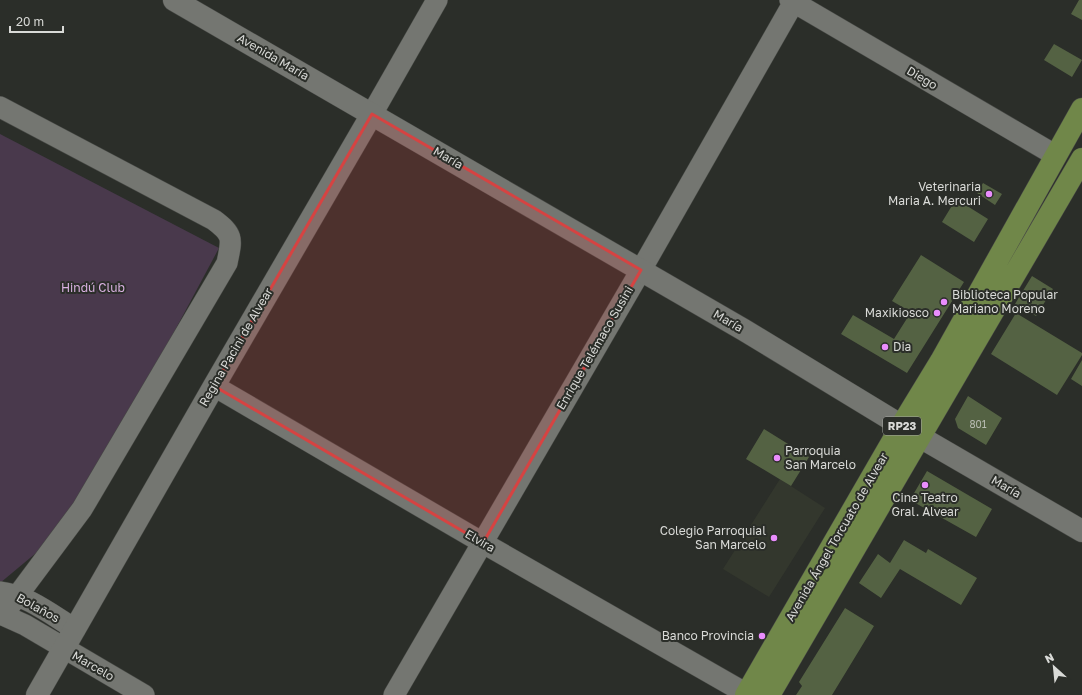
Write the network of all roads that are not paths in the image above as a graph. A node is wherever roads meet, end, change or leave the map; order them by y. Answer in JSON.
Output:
{"nodes":[{"id":1,"x":174,"y":0,"type":"edge"},
{"id":2,"x":437,"y":0,"type":"edge"},
{"id":3,"x":793,"y":1,"type":"edge"},
{"id":4,"x":0,"y":106,"type":"edge"},
{"id":5,"x":1082,"y":109,"type":"edge"},
{"id":6,"x":372,"y":114,"type":"junction"},
{"id":7,"x":1055,"y":156,"type":"junction"},
{"id":8,"x":1080,"y":169,"type":"edge"},
{"id":9,"x":640,"y":270,"type":"junction"},
{"id":10,"x":214,"y":386,"type":"junction"},
{"id":11,"x":902,"y":425,"type":"junction"},
{"id":12,"x":920,"y":437,"type":"junction"},
{"id":13,"x":1082,"y":531,"type":"edge"},
{"id":14,"x":482,"y":543,"type":"junction"},
{"id":15,"x":8,"y":594,"type":"edge"},
{"id":16,"x":2,"y":615,"type":"edge"},
{"id":17,"x":75,"y":629,"type":"junction"},
{"id":18,"x":64,"y":648,"type":"junction"},
{"id":19,"x":747,"y":694,"type":"edge"},
{"id":20,"x":37,"y":695,"type":"edge"},
{"id":21,"x":144,"y":695,"type":"edge"},
{"id":22,"x":394,"y":695,"type":"edge"},
{"id":23,"x":769,"y":695,"type":"edge"}],
"edges":[{"from":1,"to":6,"type":"street","name":"Avenida María"},
{"from":2,"to":6,"type":"street","name":"Regina Pacini de Alvear"},
{"from":3,"to":7,"type":"street","name":"Diego"},
{"from":3,"to":9,"type":"street","name":"Enrique Telémaco Susini"},
{"from":4,"to":15,"type":"street"},
{"from":5,"to":7,"type":"main road","name":"Avenida Ángel Torcuato de Alvear","number":"RP23"},
{"from":6,"to":9,"type":"street","name":"María"},
{"from":6,"to":10,"type":"street","name":"Regina Pacini de Alvear"},
{"from":7,"to":11,"type":"main road","name":"Avenida Ángel Torcuato de Alvear","number":"RP23"},
{"from":8,"to":12,"type":"main road","name":"Avenida Ángel Torcuato de Alvear","number":"RP23"},
{"from":9,"to":11,"type":"street","name":"María"},
{"from":9,"to":14,"type":"street","name":"Enrique Telémaco Susini"},
{"from":10,"to":14,"type":"street","name":"Elvira"},
{"from":10,"to":17,"type":"street","name":"Regina Pacini de Alvear"},
{"from":11,"to":12,"type":"street","name":"María"},
{"from":11,"to":19,"type":"main road","name":"Avenida Ángel Torcuato de Alvear","number":"RP23"},
{"from":12,"to":13,"type":"street","name":"María"},
{"from":12,"to":23,"type":"main road","name":"Avenida Ángel Torcuato de Alvear","number":"RP23"},
{"from":14,"to":19,"type":"street","name":"Elvira"},
{"from":14,"to":22,"type":"street","name":"Enrique Telémaco Susini"},
{"from":15,"to":16,"type":"street"},
{"from":15,"to":17,"type":"street","name":"Bolaños"},
{"from":16,"to":18,"type":"street","name":"Bolaños"},
{"from":17,"to":18,"type":"street","name":"Regina Pacini de Alvear"},
{"from":18,"to":20,"type":"street","name":"Regina Pacini de Alvear"},
{"from":18,"to":21,"type":"street","name":"Marcelo"}]}
